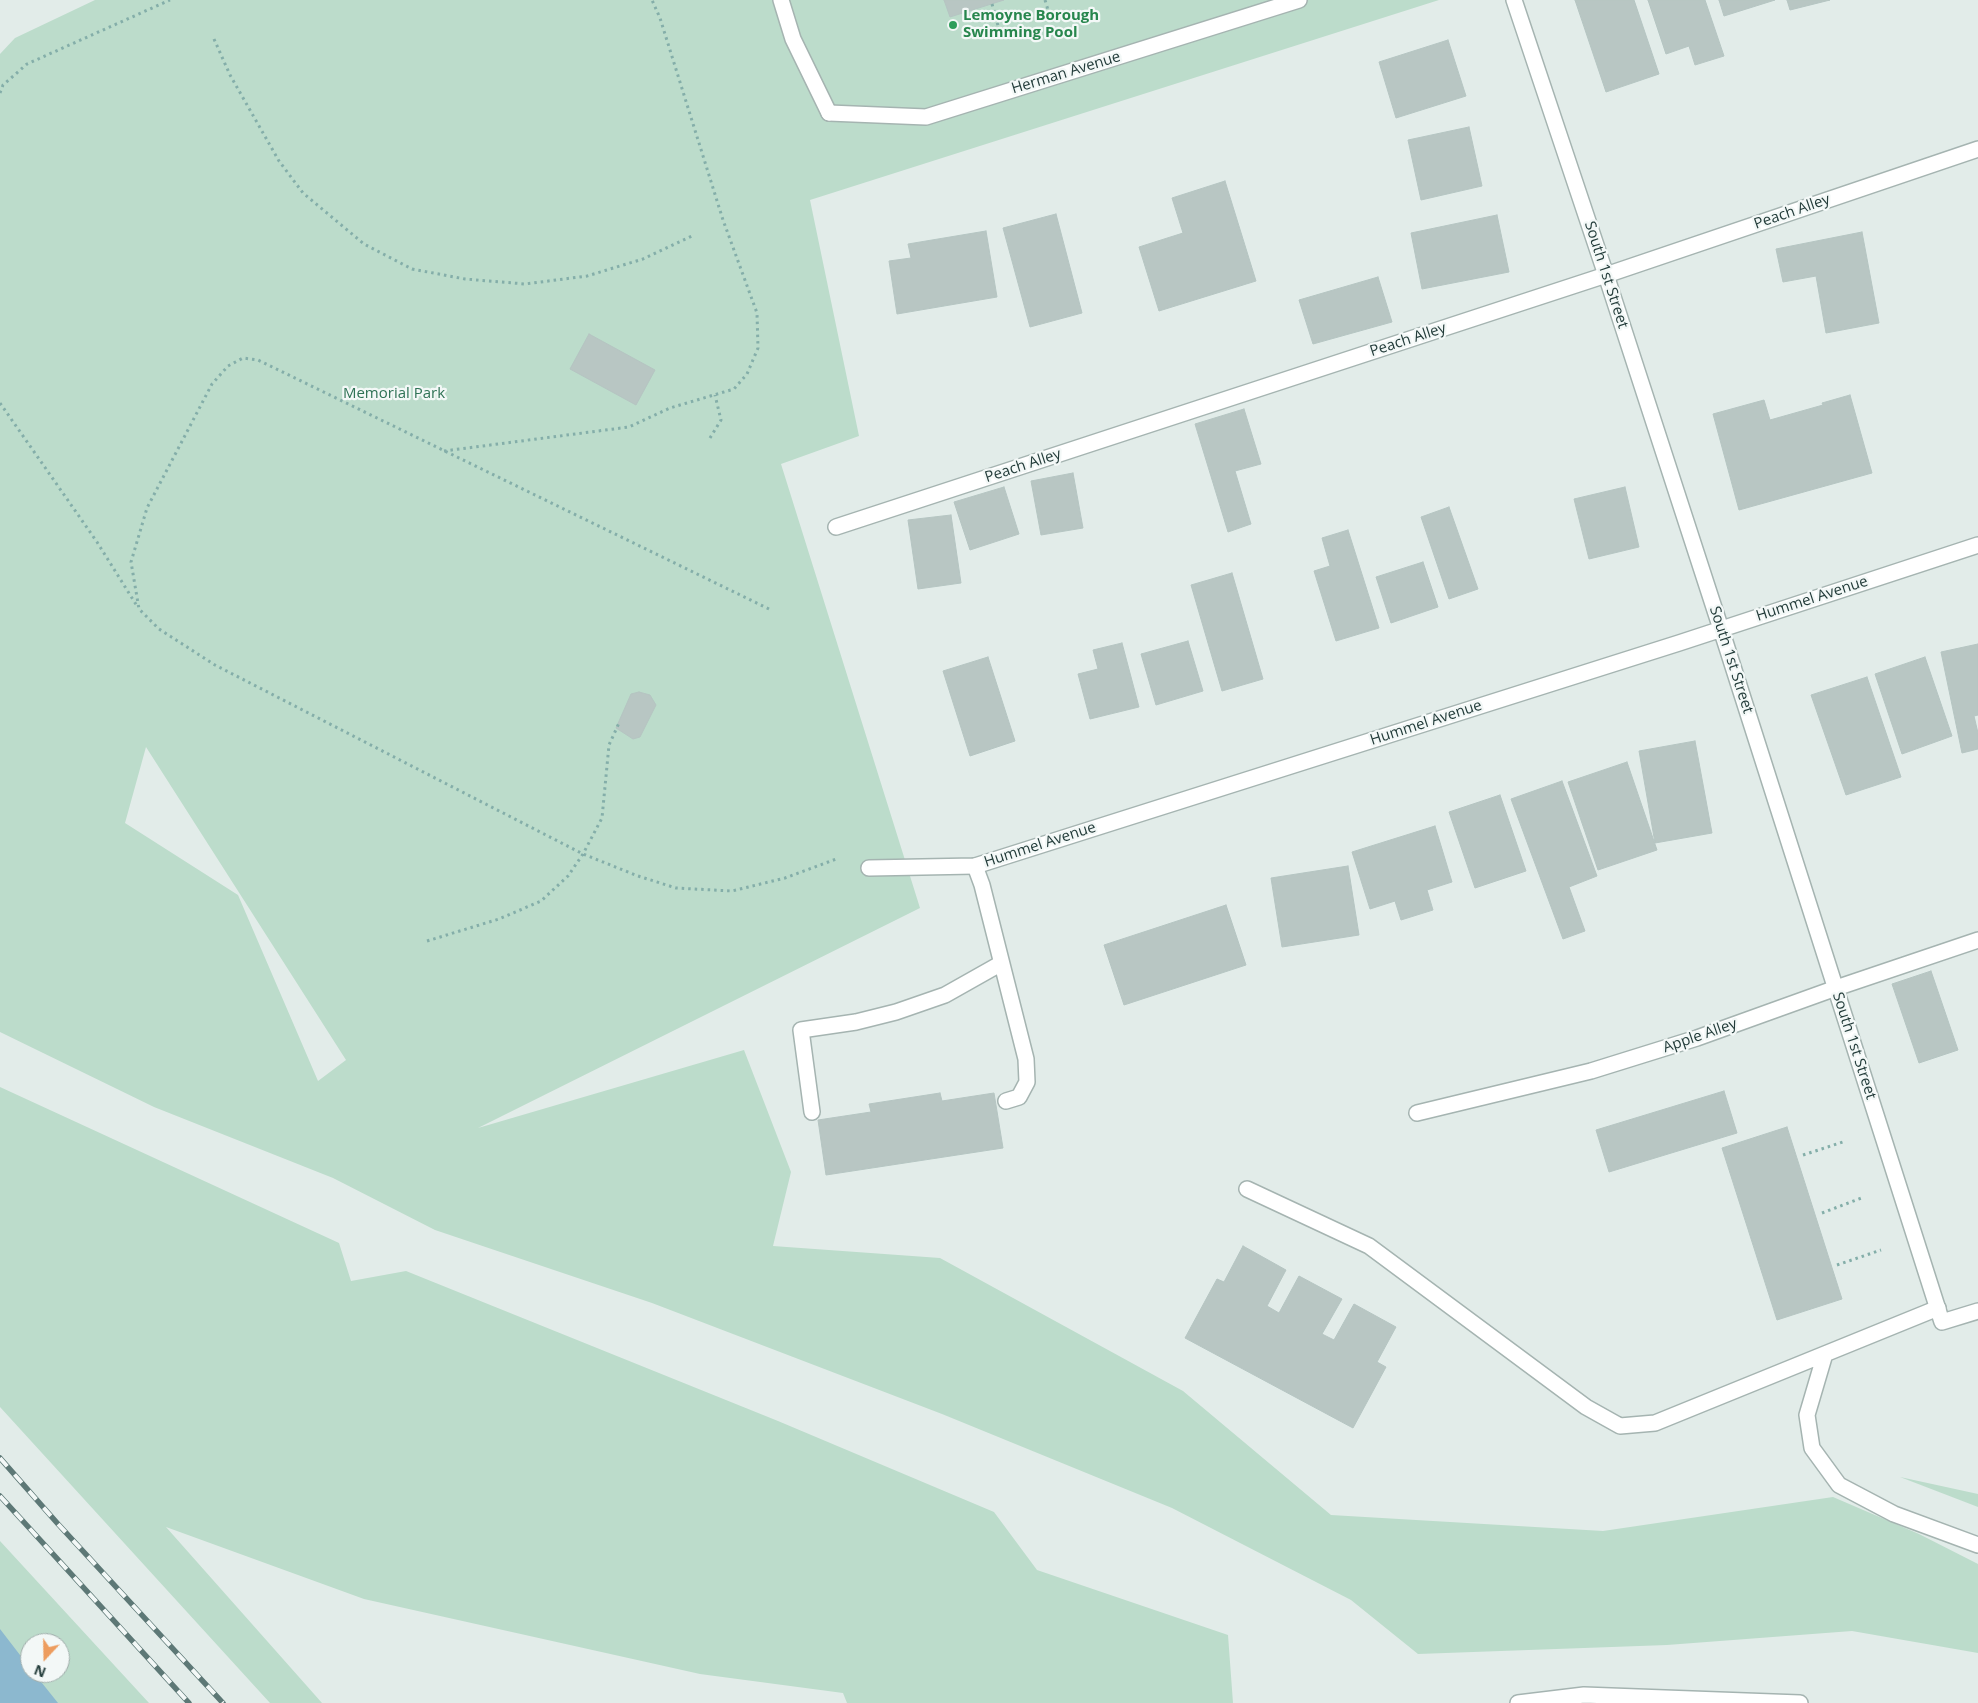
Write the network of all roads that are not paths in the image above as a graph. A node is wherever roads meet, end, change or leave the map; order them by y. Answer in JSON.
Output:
{"nodes":[{"id":1,"x":781,"y":0,"type":"edge"},
{"id":2,"x":1299,"y":0,"type":"edge"},
{"id":3,"x":1514,"y":0,"type":"edge"},
{"id":4,"x":1978,"y":149,"type":"edge"},
{"id":5,"x":1606,"y":275,"type":"junction"},
{"id":6,"x":836,"y":527,"type":"dead end"},
{"id":7,"x":1978,"y":545,"type":"edge"},
{"id":8,"x":1721,"y":629,"type":"junction"},
{"id":9,"x":975,"y":866,"type":"junction"},
{"id":10,"x":869,"y":868,"type":"dead end"},
{"id":11,"x":1978,"y":940,"type":"edge"},
{"id":12,"x":1000,"y":964,"type":"junction"},
{"id":13,"x":1836,"y":988,"type":"junction"},
{"id":14,"x":1006,"y":1101,"type":"dead end"},
{"id":15,"x":812,"y":1112,"type":"dead end"},
{"id":16,"x":1418,"y":1113,"type":"dead end"},
{"id":17,"x":1247,"y":1189,"type":"dead end"},
{"id":18,"x":1938,"y":1308,"type":"junction"},
{"id":19,"x":1978,"y":1311,"type":"edge"},
{"id":20,"x":1824,"y":1354,"type":"junction"},
{"id":21,"x":1978,"y":1545,"type":"edge"},
{"id":22,"x":1518,"y":1703,"type":"edge"},
{"id":23,"x":1800,"y":1703,"type":"edge"}],
"edges":[{"from":1,"to":2,"type":"street","name":"Herman Avenue"},
{"from":3,"to":5,"type":"street","name":"South 1st Street"},
{"from":4,"to":5,"type":"street","name":"Peach Alley"},
{"from":5,"to":6,"type":"street","name":"Peach Alley"},
{"from":5,"to":8,"type":"street","name":"South 1st Street"},
{"from":7,"to":8,"type":"street","name":"Hummel Avenue"},
{"from":8,"to":9,"type":"street","name":"Hummel Avenue"},
{"from":8,"to":13,"type":"street","name":"South 1st Street"},
{"from":9,"to":10,"type":"street","name":"Hummel Avenue"},
{"from":9,"to":12,"type":"street"},
{"from":11,"to":13,"type":"street","name":"Apple Alley"},
{"from":12,"to":14,"type":"street"},
{"from":12,"to":15,"type":"street"},
{"from":13,"to":16,"type":"street","name":"Apple Alley"},
{"from":13,"to":18,"type":"street","name":"South 1st Street"},
{"from":17,"to":20,"type":"street"},
{"from":18,"to":19,"type":"street","name":"South 1st Street"},
{"from":18,"to":20,"type":"street"},
{"from":20,"to":21,"type":"street"},
{"from":22,"to":23,"type":"street"}]}
